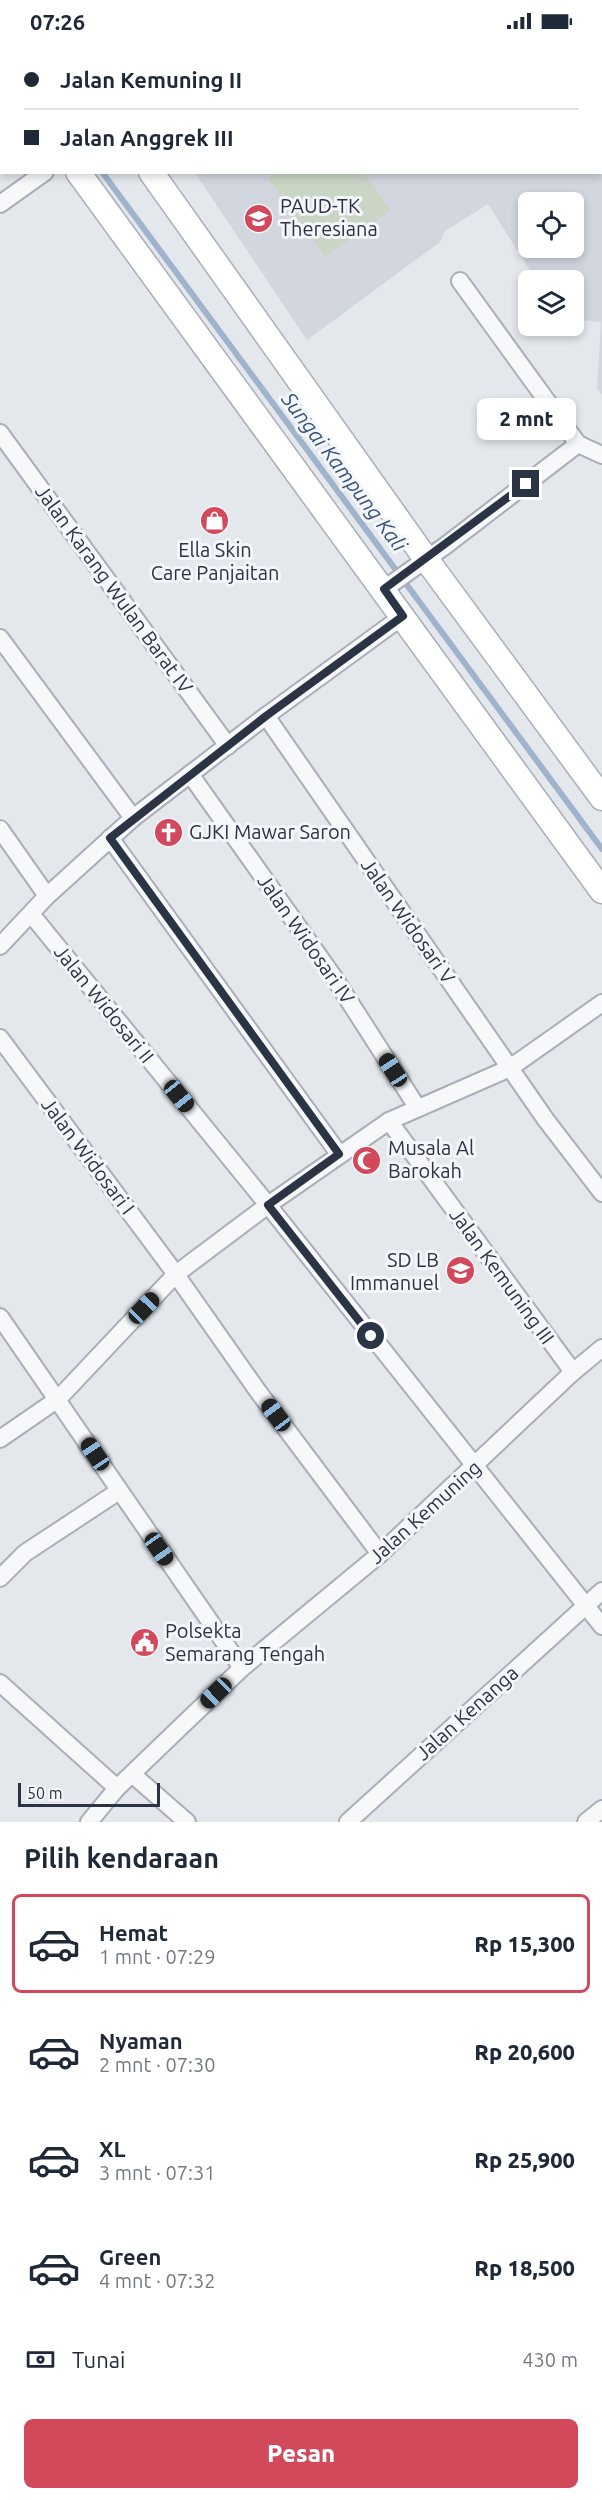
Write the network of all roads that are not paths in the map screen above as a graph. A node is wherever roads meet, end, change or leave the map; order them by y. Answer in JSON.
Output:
{"nodes":[{"id":1,"x":79,"y":174,"type":"edge"},
{"id":2,"x":152,"y":174,"type":"edge"},
{"id":3,"x":35,"y":175,"type":"edge"},
{"id":4,"x":0,"y":204,"type":"edge"},
{"id":5,"x":459,"y":281,"type":"dead end"},
{"id":6,"x":0,"y":433,"type":"edge"},
{"id":7,"x":578,"y":444,"type":"junction"},
{"id":8,"x":602,"y":455,"type":"edge"},
{"id":9,"x":424,"y":560,"type":"junction"},
{"id":10,"x":387,"y":586,"type":"junction"},
{"id":11,"x":403,"y":616,"type":"junction"},
{"id":12,"x":0,"y":638,"type":"edge"},
{"id":13,"x":266,"y":716,"type":"junction"},
{"id":14,"x":228,"y":746,"type":"junction"},
{"id":15,"x":190,"y":774,"type":"junction"},
{"id":16,"x":602,"y":798,"type":"edge"},
{"id":17,"x":133,"y":818,"type":"junction"},
{"id":18,"x":0,"y":829,"type":"edge"},
{"id":19,"x":110,"y":838,"type":"junction"},
{"id":20,"x":602,"y":891,"type":"edge"},
{"id":21,"x":47,"y":896,"type":"junction"},
{"id":22,"x":31,"y":914,"type":"junction"},
{"id":23,"x":0,"y":946,"type":"edge"},
{"id":24,"x":602,"y":1003,"type":"edge"},
{"id":25,"x":0,"y":1038,"type":"edge"},
{"id":26,"x":510,"y":1068,"type":"junction"},
{"id":27,"x":417,"y":1107,"type":"junction"},
{"id":28,"x":389,"y":1121,"type":"junction"},
{"id":29,"x":339,"y":1154,"type":"junction"},
{"id":30,"x":602,"y":1193,"type":"edge"},
{"id":31,"x":268,"y":1205,"type":"junction"},
{"id":32,"x":176,"y":1274,"type":"junction"},
{"id":33,"x":0,"y":1317,"type":"edge"},
{"id":34,"x":602,"y":1348,"type":"edge"},
{"id":35,"x":573,"y":1372,"type":"junction"},
{"id":36,"x":58,"y":1399,"type":"junction"},
{"id":37,"x":0,"y":1439,"type":"edge"},
{"id":38,"x":474,"y":1467,"type":"junction"},
{"id":39,"x":119,"y":1491,"type":"junction"},
{"id":40,"x":380,"y":1554,"type":"junction"},
{"id":41,"x":0,"y":1578,"type":"edge"},
{"id":42,"x":602,"y":1591,"type":"edge"},
{"id":43,"x":585,"y":1605,"type":"junction"},
{"id":44,"x":602,"y":1626,"type":"edge"},
{"id":45,"x":242,"y":1668,"type":"junction"},
{"id":46,"x":0,"y":1683,"type":"edge"},
{"id":47,"x":132,"y":1774,"type":"junction"},
{"id":48,"x":117,"y":1788,"type":"junction"},
{"id":49,"x":602,"y":1809,"type":"edge"},
{"id":50,"x":89,"y":1822,"type":"edge"},
{"id":51,"x":187,"y":1822,"type":"edge"},
{"id":52,"x":348,"y":1822,"type":"edge"},
{"id":53,"x":585,"y":1822,"type":"edge"}],
"edges":[{"from":1,"to":10,"type":"main road"},
{"from":2,"to":9,"type":"main road"},
{"from":3,"to":4,"type":"street"},
{"from":5,"to":7,"type":"street"},
{"from":6,"to":14,"type":"street","name":"Jalan Karang Wulan Barat IV"},
{"from":7,"to":8,"type":"street"},
{"from":7,"to":9,"type":"street"},
{"from":9,"to":10,"type":"street"},
{"from":9,"to":16,"type":"main road"},
{"from":10,"to":11,"type":"main road"},
{"from":11,"to":13,"type":"street"},
{"from":11,"to":20,"type":"main road"},
{"from":12,"to":17,"type":"street"},
{"from":13,"to":14,"type":"street"},
{"from":13,"to":26,"type":"street","name":"Jalan Widosari V"},
{"from":14,"to":15,"type":"street"},
{"from":15,"to":17,"type":"street"},
{"from":15,"to":27,"type":"street","name":"Jalan Widosari IV"},
{"from":17,"to":19,"type":"street"},
{"from":18,"to":21,"type":"street"},
{"from":19,"to":21,"type":"street"},
{"from":19,"to":29,"type":"street"},
{"from":21,"to":22,"type":"street"},
{"from":22,"to":23,"type":"street"},
{"from":22,"to":31,"type":"street","name":"Jalan Widosari II"},
{"from":24,"to":26,"type":"street"},
{"from":25,"to":32,"type":"street","name":"Jalan Widosari I"},
{"from":26,"to":27,"type":"street"},
{"from":26,"to":30,"type":"street","name":"Jalan Widosari V"},
{"from":27,"to":28,"type":"street"},
{"from":28,"to":29,"type":"street"},
{"from":28,"to":35,"type":"street","name":"Jalan Kemuning III"},
{"from":29,"to":31,"type":"street"},
{"from":31,"to":32,"type":"street"},
{"from":31,"to":38,"type":"street","name":"Jalan Widosari II"},
{"from":32,"to":36,"type":"street"},
{"from":32,"to":40,"type":"street","name":"Jalan Widosari I"},
{"from":33,"to":36,"type":"street"},
{"from":34,"to":35,"type":"street","name":"Jalan Kemuning"},
{"from":35,"to":38,"type":"street","name":"Jalan Kemuning"},
{"from":36,"to":37,"type":"street"},
{"from":36,"to":39,"type":"street"},
{"from":38,"to":40,"type":"street","name":"Jalan Kemuning"},
{"from":38,"to":43,"type":"street"},
{"from":39,"to":41,"type":"street"},
{"from":39,"to":45,"type":"street"},
{"from":40,"to":45,"type":"street","name":"Jalan Kemuning"},
{"from":42,"to":43,"type":"street","name":"Jalan Kenanga"},
{"from":43,"to":44,"type":"street"},
{"from":43,"to":52,"type":"street","name":"Jalan Kenanga"},
{"from":45,"to":47,"type":"street","name":"Jalan Kemuning"},
{"from":46,"to":48,"type":"street"},
{"from":47,"to":48,"type":"street","name":"Jalan Kemuning"},
{"from":47,"to":51,"type":"street"},
{"from":48,"to":50,"type":"street","name":"Jalan Kemuning"},
{"from":49,"to":53,"type":"street"}]}
